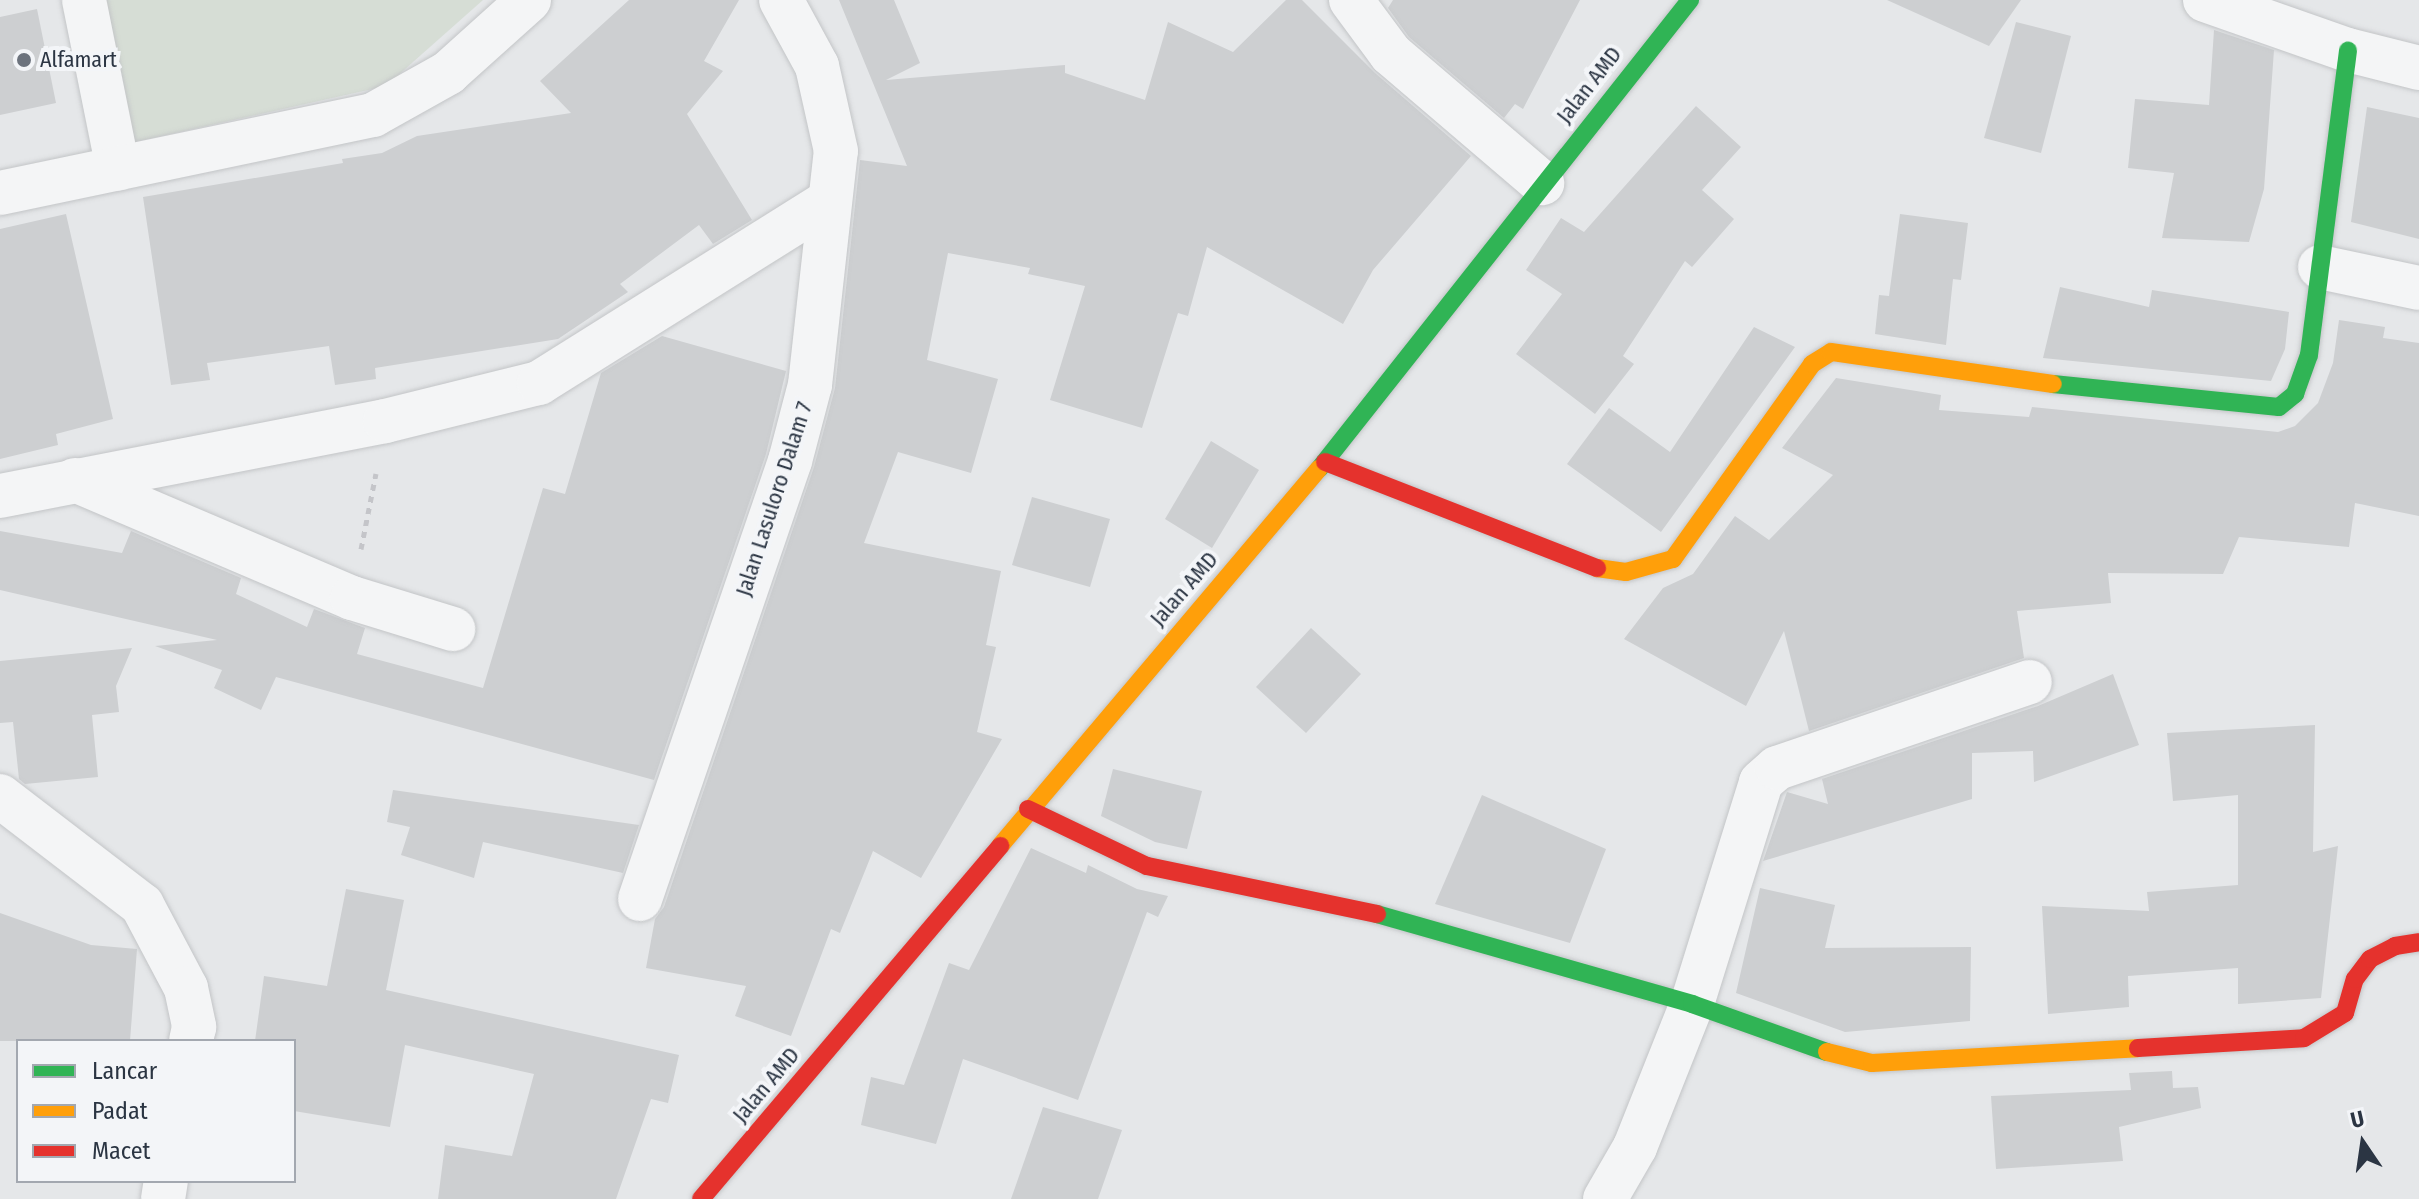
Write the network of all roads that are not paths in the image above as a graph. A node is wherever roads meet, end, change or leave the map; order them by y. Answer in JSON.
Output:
{"nodes":[{"id":1,"x":84,"y":0,"type":"edge"},
{"id":2,"x":529,"y":0,"type":"edge"},
{"id":3,"x":781,"y":0,"type":"edge"},
{"id":4,"x":1351,"y":0,"type":"edge"},
{"id":5,"x":1690,"y":0,"type":"edge"},
{"id":6,"x":2205,"y":0,"type":"edge"},
{"id":7,"x":2348,"y":50,"type":"junction"},
{"id":8,"x":2419,"y":68,"type":"edge"},
{"id":9,"x":118,"y":169,"type":"junction"},
{"id":10,"x":1542,"y":183,"type":"junction"},
{"id":11,"x":0,"y":193,"type":"edge"},
{"id":12,"x":829,"y":201,"type":"junction"},
{"id":13,"x":2320,"y":267,"type":"junction"},
{"id":14,"x":2419,"y":288,"type":"edge"},
{"id":15,"x":1325,"y":462,"type":"junction"},
{"id":16,"x":75,"y":480,"type":"junction"},
{"id":17,"x":0,"y":496,"type":"edge"},
{"id":18,"x":453,"y":629,"type":"dead end"},
{"id":19,"x":2030,"y":682,"type":"dead end"},
{"id":20,"x":0,"y":796,"type":"edge"},
{"id":21,"x":1028,"y":809,"type":"junction"},
{"id":22,"x":640,"y":899,"type":"dead end"},
{"id":23,"x":2419,"y":942,"type":"edge"},
{"id":24,"x":1692,"y":1004,"type":"junction"},
{"id":25,"x":191,"y":1039,"type":"edge"},
{"id":26,"x":701,"y":1199,"type":"edge"},
{"id":27,"x":1605,"y":1199,"type":"edge"}],
"edges":[{"from":1,"to":9,"type":"street"},
{"from":2,"to":9,"type":"street"},
{"from":3,"to":12,"type":"street","name":"Jalan Lasuloro Dalam 7"},
{"from":4,"to":10,"type":"street"},
{"from":5,"to":10,"type":"street","name":"Jalan AMD"},
{"from":6,"to":7,"type":"street"},
{"from":7,"to":8,"type":"street"},
{"from":7,"to":13,"type":"street"},
{"from":9,"to":11,"type":"street"},
{"from":10,"to":15,"type":"street","name":"Jalan AMD"},
{"from":12,"to":16,"type":"street"},
{"from":12,"to":22,"type":"street","name":"Jalan Lasuloro Dalam 7"},
{"from":13,"to":14,"type":"street"},
{"from":13,"to":15,"type":"street"},
{"from":15,"to":21,"type":"street","name":"Jalan AMD"},
{"from":16,"to":17,"type":"street"},
{"from":16,"to":18,"type":"street"},
{"from":19,"to":24,"type":"street"},
{"from":20,"to":25,"type":"street"},
{"from":21,"to":24,"type":"street"},
{"from":21,"to":26,"type":"street","name":"Jalan AMD"},
{"from":23,"to":24,"type":"street"},
{"from":24,"to":27,"type":"street"}]}
